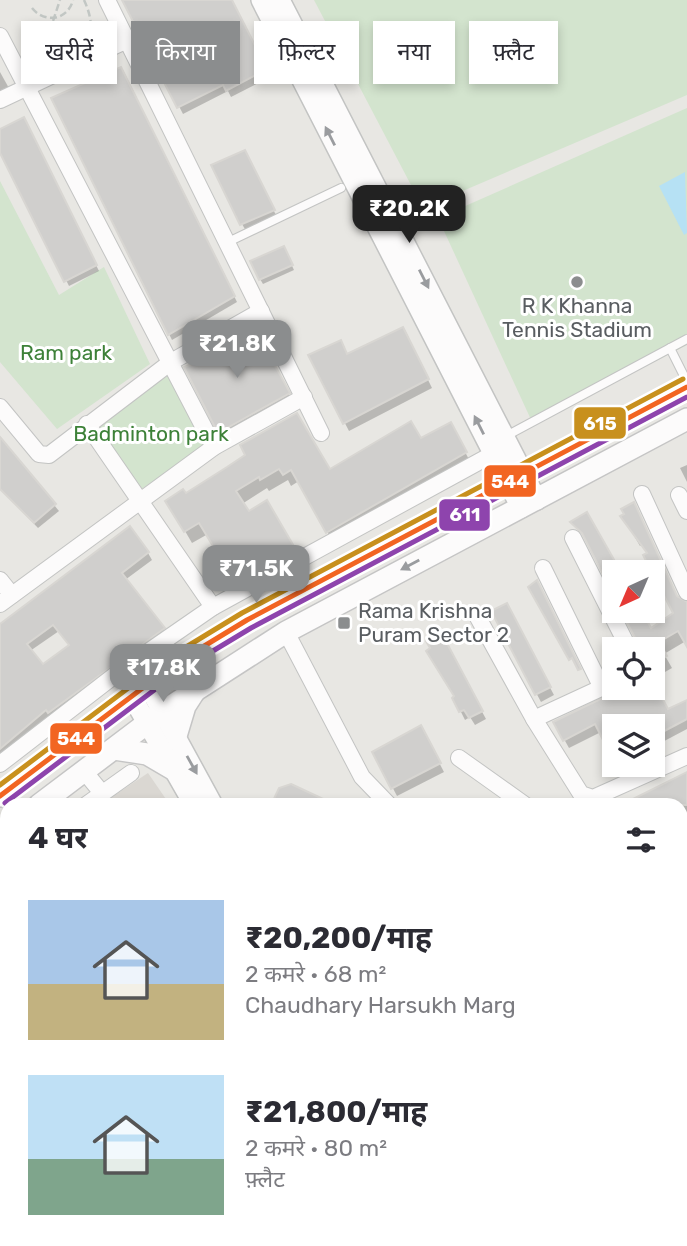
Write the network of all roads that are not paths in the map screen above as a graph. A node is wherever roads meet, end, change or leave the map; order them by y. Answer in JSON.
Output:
{"nodes":[{"id":1,"x":107,"y":0,"type":"edge"},
{"id":2,"x":261,"y":0,"type":"edge"},
{"id":3,"x":280,"y":0,"type":"edge"},
{"id":4,"x":0,"y":36,"type":"edge"},
{"id":5,"x":127,"y":40,"type":"junction"},
{"id":6,"x":26,"y":90,"type":"junction"},
{"id":7,"x":0,"y":100,"type":"edge"},
{"id":8,"x":355,"y":181,"type":"junction"},
{"id":9,"x":226,"y":243,"type":"junction"},
{"id":10,"x":261,"y":310,"type":"junction"},
{"id":11,"x":687,"y":339,"type":"edge"},
{"id":12,"x":670,"y":348,"type":"junction"},
{"id":13,"x":171,"y":362,"type":"junction"},
{"id":14,"x":687,"y":385,"type":"edge"},
{"id":15,"x":303,"y":397,"type":"junction"},
{"id":16,"x":0,"y":407,"type":"edge"},
{"id":17,"x":687,"y":419,"type":"edge"},
{"id":18,"x":88,"y":424,"type":"junction"},
{"id":19,"x":321,"y":433,"type":"dead end"},
{"id":20,"x":503,"y":445,"type":"junction"},
{"id":21,"x":214,"y":447,"type":"junction"},
{"id":22,"x":631,"y":449,"type":"junction"},
{"id":23,"x":517,"y":480,"type":"junction"},
{"id":24,"x":642,"y":494,"type":"dead end"},
{"id":25,"x":679,"y":495,"type":"dead end"},
{"id":26,"x":139,"y":500,"type":"junction"},
{"id":27,"x":529,"y":504,"type":"junction"},
{"id":28,"x":687,"y":511,"type":"edge"},
{"id":29,"x":573,"y":538,"type":"dead end"},
{"id":30,"x":453,"y":542,"type":"junction"},
{"id":31,"x":543,"y":568,"type":"dead end"},
{"id":32,"x":0,"y":580,"type":"edge"},
{"id":33,"x":687,"y":592,"type":"edge"},
{"id":34,"x":6,"y":600,"type":"edge"},
{"id":35,"x":213,"y":607,"type":"junction"},
{"id":36,"x":475,"y":614,"type":"dead end"},
{"id":37,"x":286,"y":632,"type":"junction"},
{"id":38,"x":623,"y":637,"type":"edge"},
{"id":39,"x":602,"y":674,"type":"edge"},
{"id":40,"x":602,"y":688,"type":"edge"},
{"id":41,"x":139,"y":690,"type":"junction"},
{"id":42,"x":195,"y":690,"type":"junction"},
{"id":43,"x":155,"y":717,"type":"junction"},
{"id":44,"x":534,"y":719,"type":"junction"},
{"id":45,"x":176,"y":736,"type":"junction"},
{"id":46,"x":114,"y":749,"type":"junction"},
{"id":47,"x":687,"y":756,"type":"edge"},
{"id":48,"x":459,"y":758,"type":"dead end"},
{"id":49,"x":0,"y":764,"type":"edge"},
{"id":50,"x":84,"y":771,"type":"junction"},
{"id":51,"x":176,"y":771,"type":"junction"},
{"id":52,"x":131,"y":773,"type":"dead end"},
{"id":53,"x":102,"y":793,"type":"junction"},
{"id":54,"x":0,"y":796,"type":"edge"},
{"id":55,"x":48,"y":798,"type":"edge"},
{"id":56,"x":95,"y":798,"type":"edge"},
{"id":57,"x":190,"y":798,"type":"edge"},
{"id":58,"x":210,"y":798,"type":"edge"},
{"id":59,"x":382,"y":798,"type":"edge"},
{"id":60,"x":503,"y":798,"type":"edge"}],
"edges":[{"from":1,"to":5,"type":"street"},
{"from":8,"to":2,"type":"street","one_way":true},
{"from":3,"to":8,"type":"street"},
{"from":4,"to":6,"type":"street"},
{"from":5,"to":6,"type":"street"},
{"from":5,"to":9,"type":"street"},
{"from":6,"to":7,"type":"street"},
{"from":6,"to":13,"type":"street"},
{"from":8,"to":9,"type":"lane"},
{"from":8,"to":20,"type":"street"},
{"from":9,"to":10,"type":"street"},
{"from":10,"to":13,"type":"street"},
{"from":10,"to":15,"type":"street"},
{"from":11,"to":12,"type":"lane"},
{"from":12,"to":14,"type":"lane"},
{"from":12,"to":20,"type":"lane"},
{"from":13,"to":18,"type":"street"},
{"from":13,"to":21,"type":"street"},
{"from":14,"to":23,"type":"main road"},
{"from":15,"to":19,"type":"street"},
{"from":15,"to":21,"type":"street"},
{"from":16,"to":18,"type":"street"},
{"from":17,"to":22,"type":"main road"},
{"from":18,"to":26,"type":"street"},
{"from":20,"to":23,"type":"street"},
{"from":20,"to":35,"type":"street"},
{"from":21,"to":26,"type":"street"},
{"from":22,"to":27,"type":"main road"},
{"from":22,"to":30,"type":"main road"},
{"from":23,"to":27,"type":"street"},
{"from":23,"to":41,"type":"main road"},
{"from":24,"to":33,"type":"street"},
{"from":25,"to":28,"type":"street"},
{"from":26,"to":34,"type":"street"},
{"from":26,"to":35,"type":"street"},
{"from":27,"to":30,"type":"main road"},
{"from":29,"to":38,"type":"street"},
{"from":30,"to":37,"type":"main road","one_way":true},
{"from":31,"to":39,"type":"street"},
{"from":32,"to":34,"type":"street"},
{"from":35,"to":49,"type":"street"},
{"from":36,"to":44,"type":"street"},
{"from":37,"to":42,"type":"main road"},
{"from":37,"to":59,"type":"street"},
{"from":40,"to":44,"type":"street"},
{"from":41,"to":43,"type":"street"},
{"from":41,"to":54,"type":"main road"},
{"from":42,"to":43,"type":"main road"},
{"from":42,"to":45,"type":"main road"},
{"from":43,"to":45,"type":"street"},
{"from":43,"to":46,"type":"main road"},
{"from":43,"to":51,"type":"street"},
{"from":44,"to":47,"type":"street"},
{"from":45,"to":58,"type":"street","one_way":true},
{"from":46,"to":50,"type":"main road"},
{"from":46,"to":51,"type":"main road"},
{"from":48,"to":60,"type":"street"},
{"from":50,"to":53,"type":"street"},
{"from":50,"to":55,"type":"main road"},
{"from":51,"to":57,"type":"street"},
{"from":52,"to":53,"type":"street"},
{"from":53,"to":56,"type":"street"}]}
